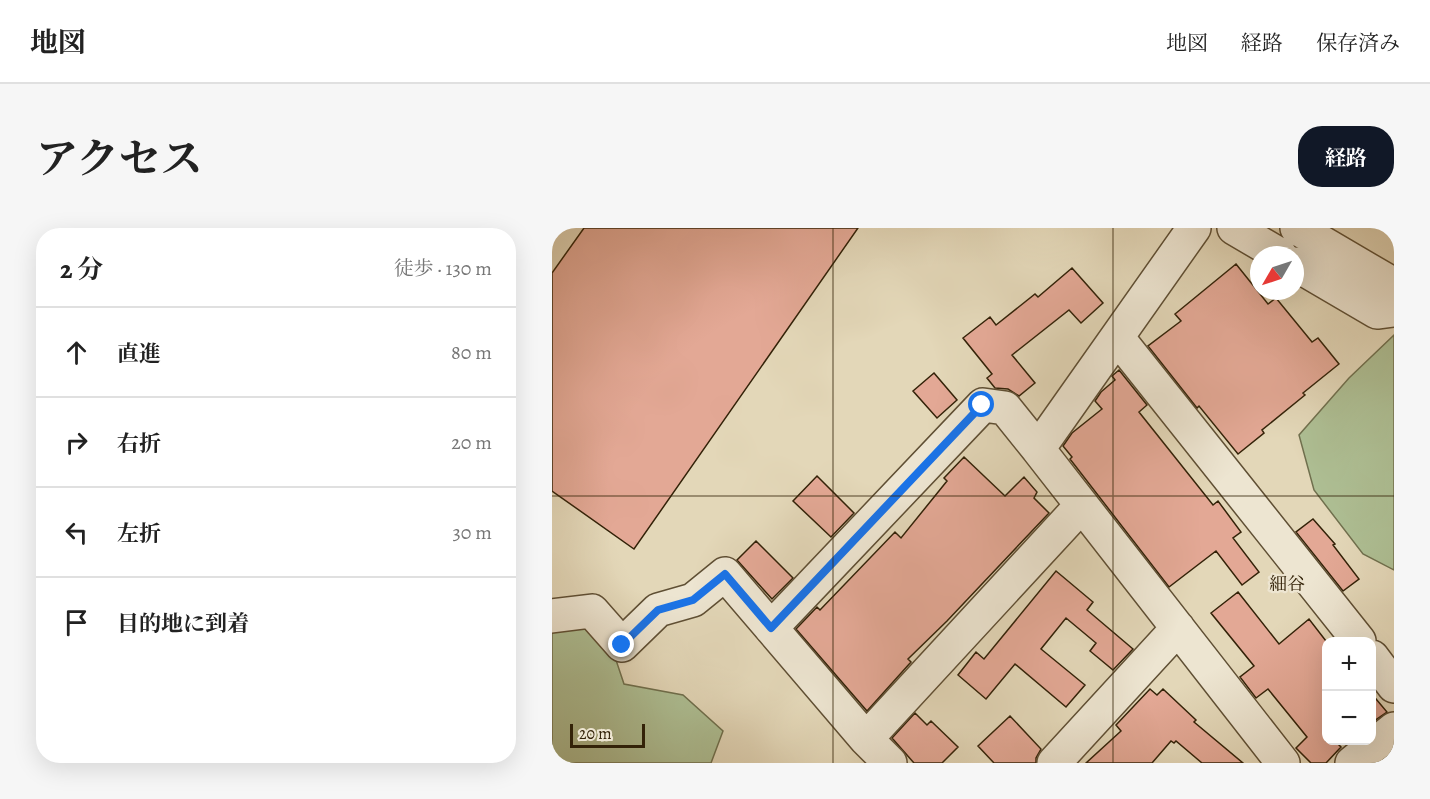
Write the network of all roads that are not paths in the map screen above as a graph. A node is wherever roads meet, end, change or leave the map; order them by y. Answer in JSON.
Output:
{"nodes":[{"id":1,"x":1194,"y":228,"type":"edge"},
{"id":2,"x":1234,"y":228,"type":"edge"},
{"id":3,"x":1297,"y":228,"type":"edge"},
{"id":4,"x":1265,"y":246,"type":"edge"},
{"id":5,"x":1304,"y":269,"type":"edge"},
{"id":6,"x":1394,"y":285,"type":"edge"},
{"id":7,"x":1394,"y":310,"type":"edge"},
{"id":8,"x":1117,"y":337,"type":"junction"},
{"id":9,"x":1038,"y":449,"type":"junction"},
{"id":10,"x":1082,"y":505,"type":"junction"},
{"id":11,"x":552,"y":616,"type":"edge"},
{"id":12,"x":771,"y":628,"type":"junction"},
{"id":13,"x":1178,"y":628,"type":"junction"},
{"id":14,"x":1355,"y":637,"type":"edge"},
{"id":15,"x":1376,"y":663,"type":"edge"},
{"id":16,"x":1394,"y":686,"type":"edge"},
{"id":17,"x":1394,"y":729,"type":"edge"},
{"id":18,"x":866,"y":738,"type":"junction"},
{"id":19,"x":1268,"y":757,"type":"edge"},
{"id":20,"x":890,"y":763,"type":"edge"},
{"id":21,"x":1054,"y":763,"type":"edge"},
{"id":22,"x":1352,"y":763,"type":"edge"}],
"edges":[{"from":1,"to":8,"type":"street"},
{"from":2,"to":4,"type":"street"},
{"from":3,"to":6,"type":"street"},
{"from":5,"to":7,"type":"street"},
{"from":8,"to":9,"type":"street"},
{"from":8,"to":14,"type":"street"},
{"from":9,"to":10,"type":"street"},
{"from":9,"to":12,"type":"street"},
{"from":10,"to":13,"type":"street"},
{"from":10,"to":18,"type":"street"},
{"from":11,"to":12,"type":"street"},
{"from":12,"to":18,"type":"street"},
{"from":13,"to":19,"type":"street"},
{"from":13,"to":21,"type":"street"},
{"from":15,"to":16,"type":"street"},
{"from":17,"to":22,"type":"street"},
{"from":18,"to":20,"type":"street"}]}
